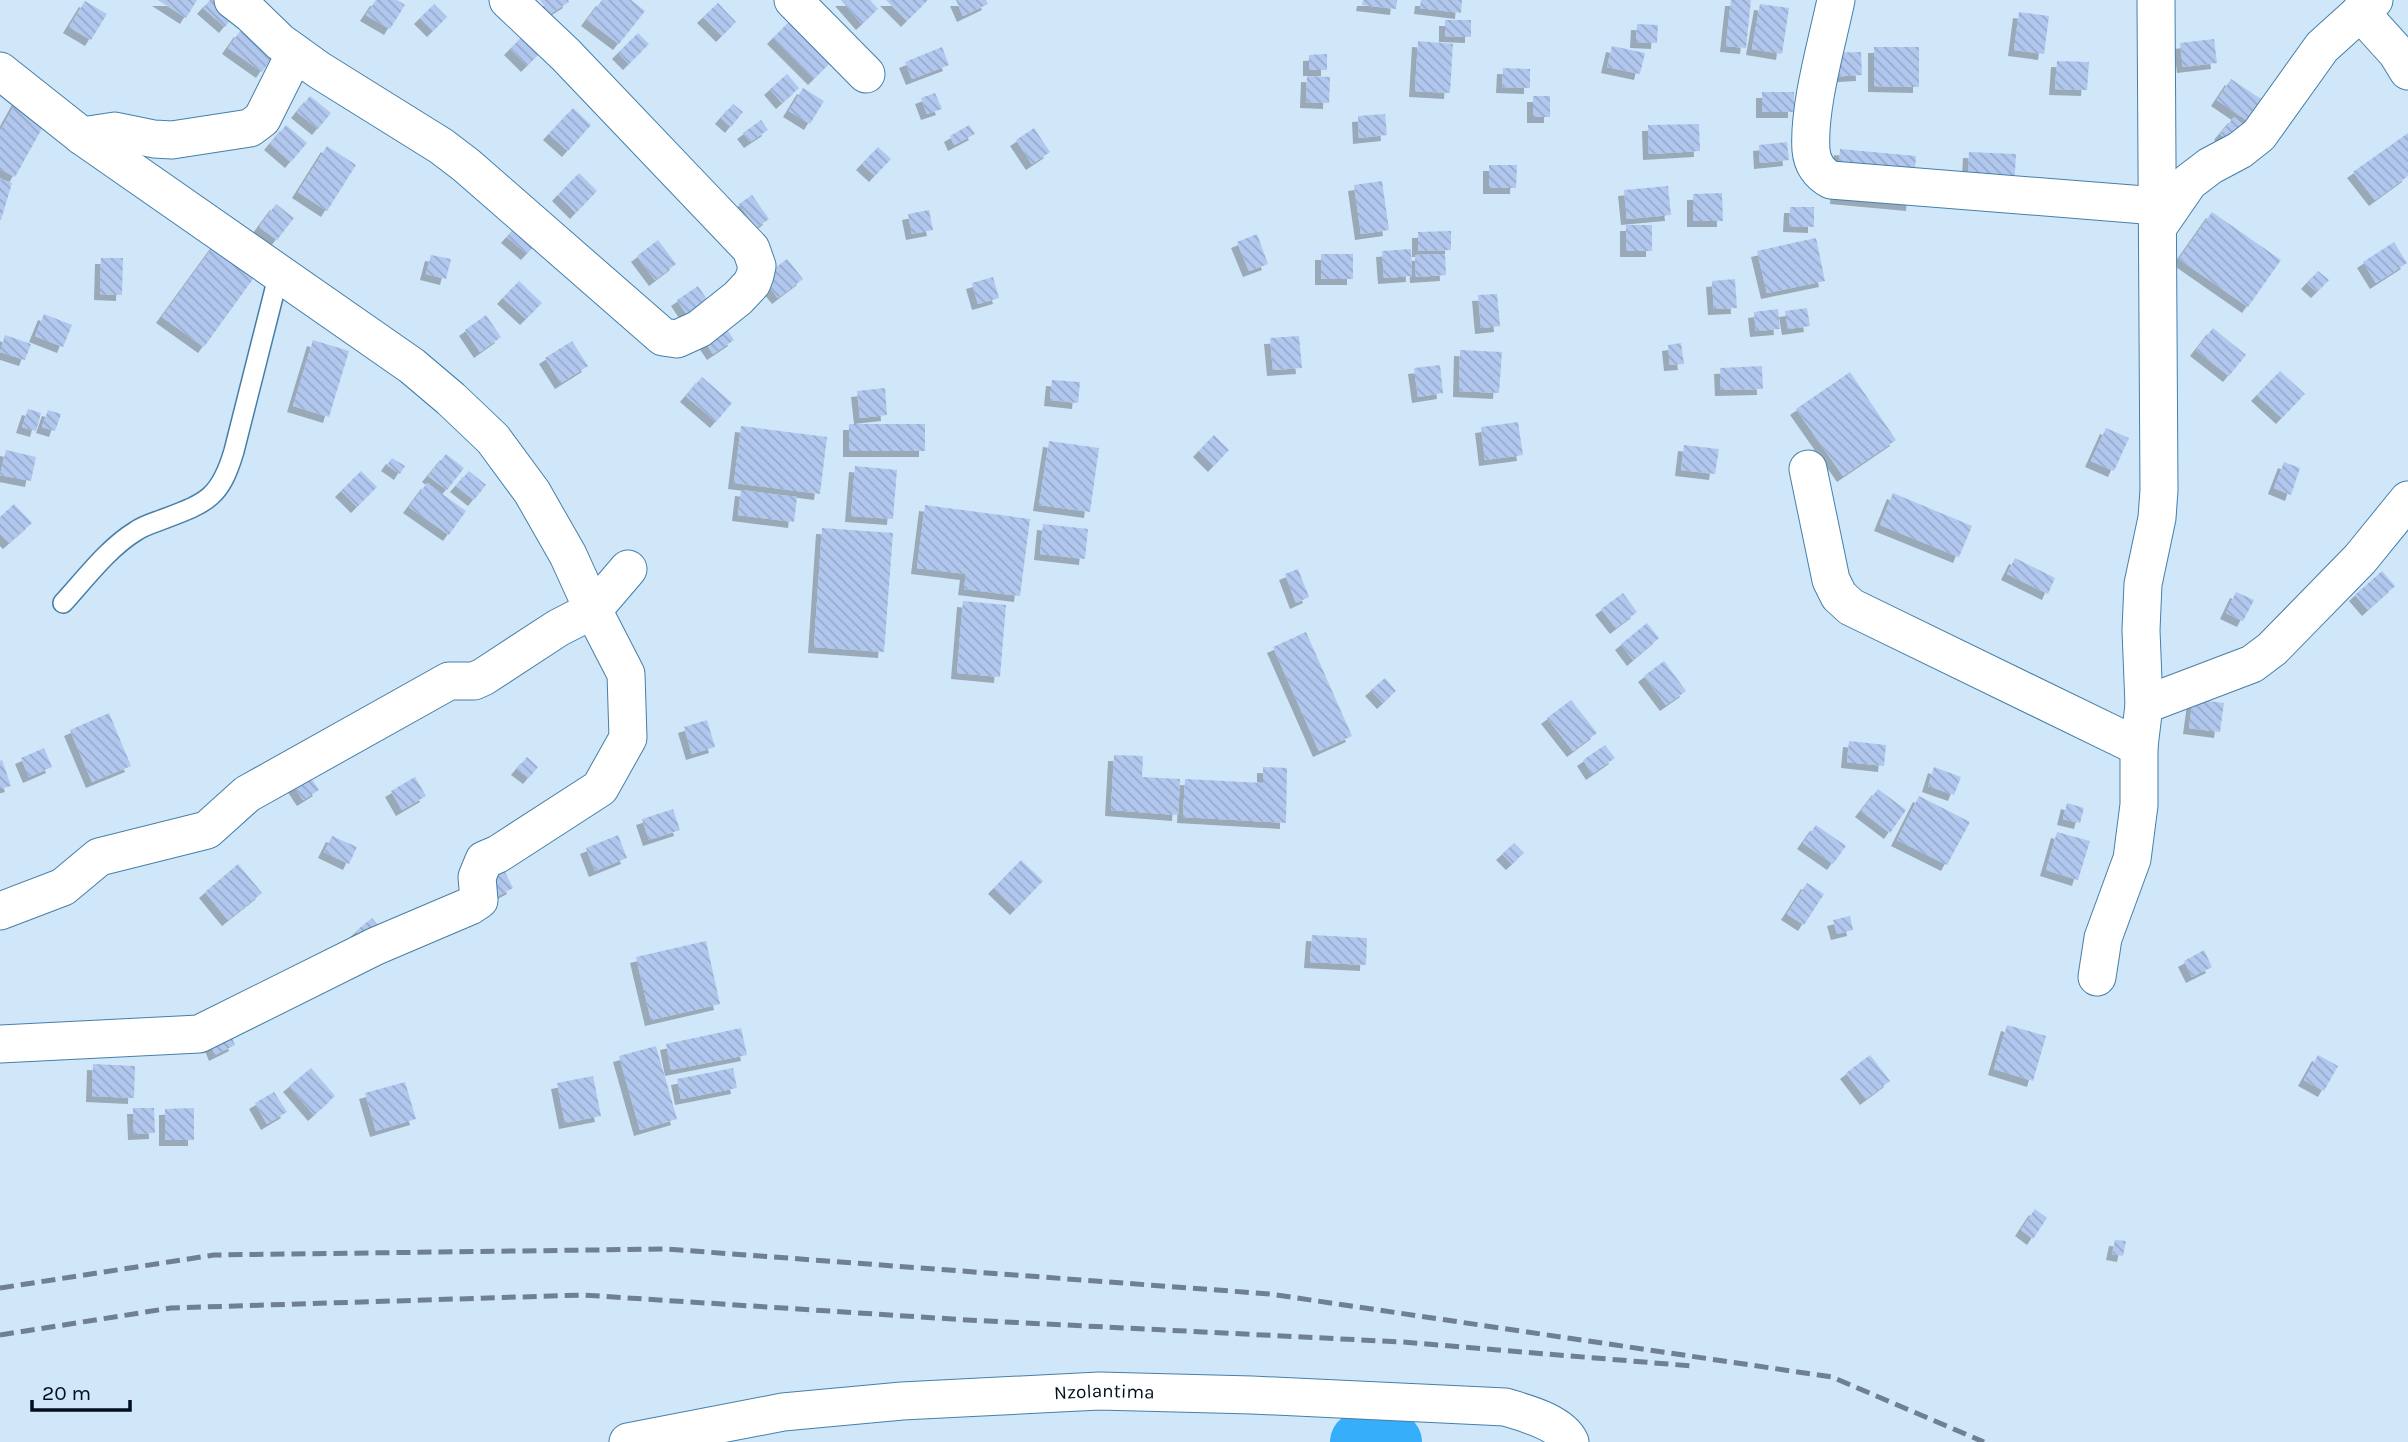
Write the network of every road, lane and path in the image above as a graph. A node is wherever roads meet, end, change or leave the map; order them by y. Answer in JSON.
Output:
{"nodes":[{"id":1,"x":233,"y":0,"type":"edge"},
{"id":2,"x":508,"y":0,"type":"edge"},
{"id":3,"x":793,"y":0,"type":"edge"},
{"id":4,"x":1836,"y":0,"type":"edge"},
{"id":5,"x":2156,"y":0,"type":"edge"},
{"id":6,"x":2367,"y":6,"type":"edge"},
{"id":7,"x":295,"y":53,"type":"junction"},
{"id":8,"x":0,"y":71,"type":"edge"},
{"id":9,"x":2408,"y":71,"type":"edge"},
{"id":10,"x":866,"y":74,"type":"dead end"},
{"id":11,"x":82,"y":136,"type":"junction"},
{"id":12,"x":2157,"y":217,"type":"junction"},
{"id":13,"x":279,"y":273,"type":"junction"},
{"id":14,"x":1808,"y":469,"type":"dead end"},
{"id":15,"x":2408,"y":500,"type":"edge"},
{"id":16,"x":628,"y":569,"type":"dead end"},
{"id":17,"x":63,"y":603,"type":"dead end"},
{"id":18,"x":593,"y":610,"type":"junction"},
{"id":19,"x":2144,"y":705,"type":"junction"},
{"id":20,"x":2139,"y":747,"type":"junction"},
{"id":21,"x":0,"y":911,"type":"edge"},
{"id":22,"x":2097,"y":977,"type":"dead end"},
{"id":23,"x":0,"y":1044,"type":"edge"},
{"id":24,"x":628,"y":1442,"type":"edge"},
{"id":25,"x":1570,"y":1442,"type":"edge"}],
"edges":[{"from":1,"to":7,"type":"street"},
{"from":2,"to":7,"type":"street"},
{"from":3,"to":10,"type":"street"},
{"from":4,"to":12,"type":"street"},
{"from":5,"to":12,"type":"street"},
{"from":6,"to":9,"type":"street"},
{"from":6,"to":12,"type":"street"},
{"from":7,"to":11,"type":"street"},
{"from":8,"to":11,"type":"street"},
{"from":11,"to":13,"type":"street"},
{"from":12,"to":19,"type":"street"},
{"from":13,"to":17,"type":"lane"},
{"from":13,"to":18,"type":"street"},
{"from":14,"to":20,"type":"street"},
{"from":15,"to":19,"type":"street"},
{"from":16,"to":18,"type":"street"},
{"from":18,"to":21,"type":"street"},
{"from":18,"to":23,"type":"street"},
{"from":19,"to":20,"type":"street"},
{"from":20,"to":22,"type":"street"},
{"from":24,"to":25,"type":"street","name":"Nzolantima"}]}
